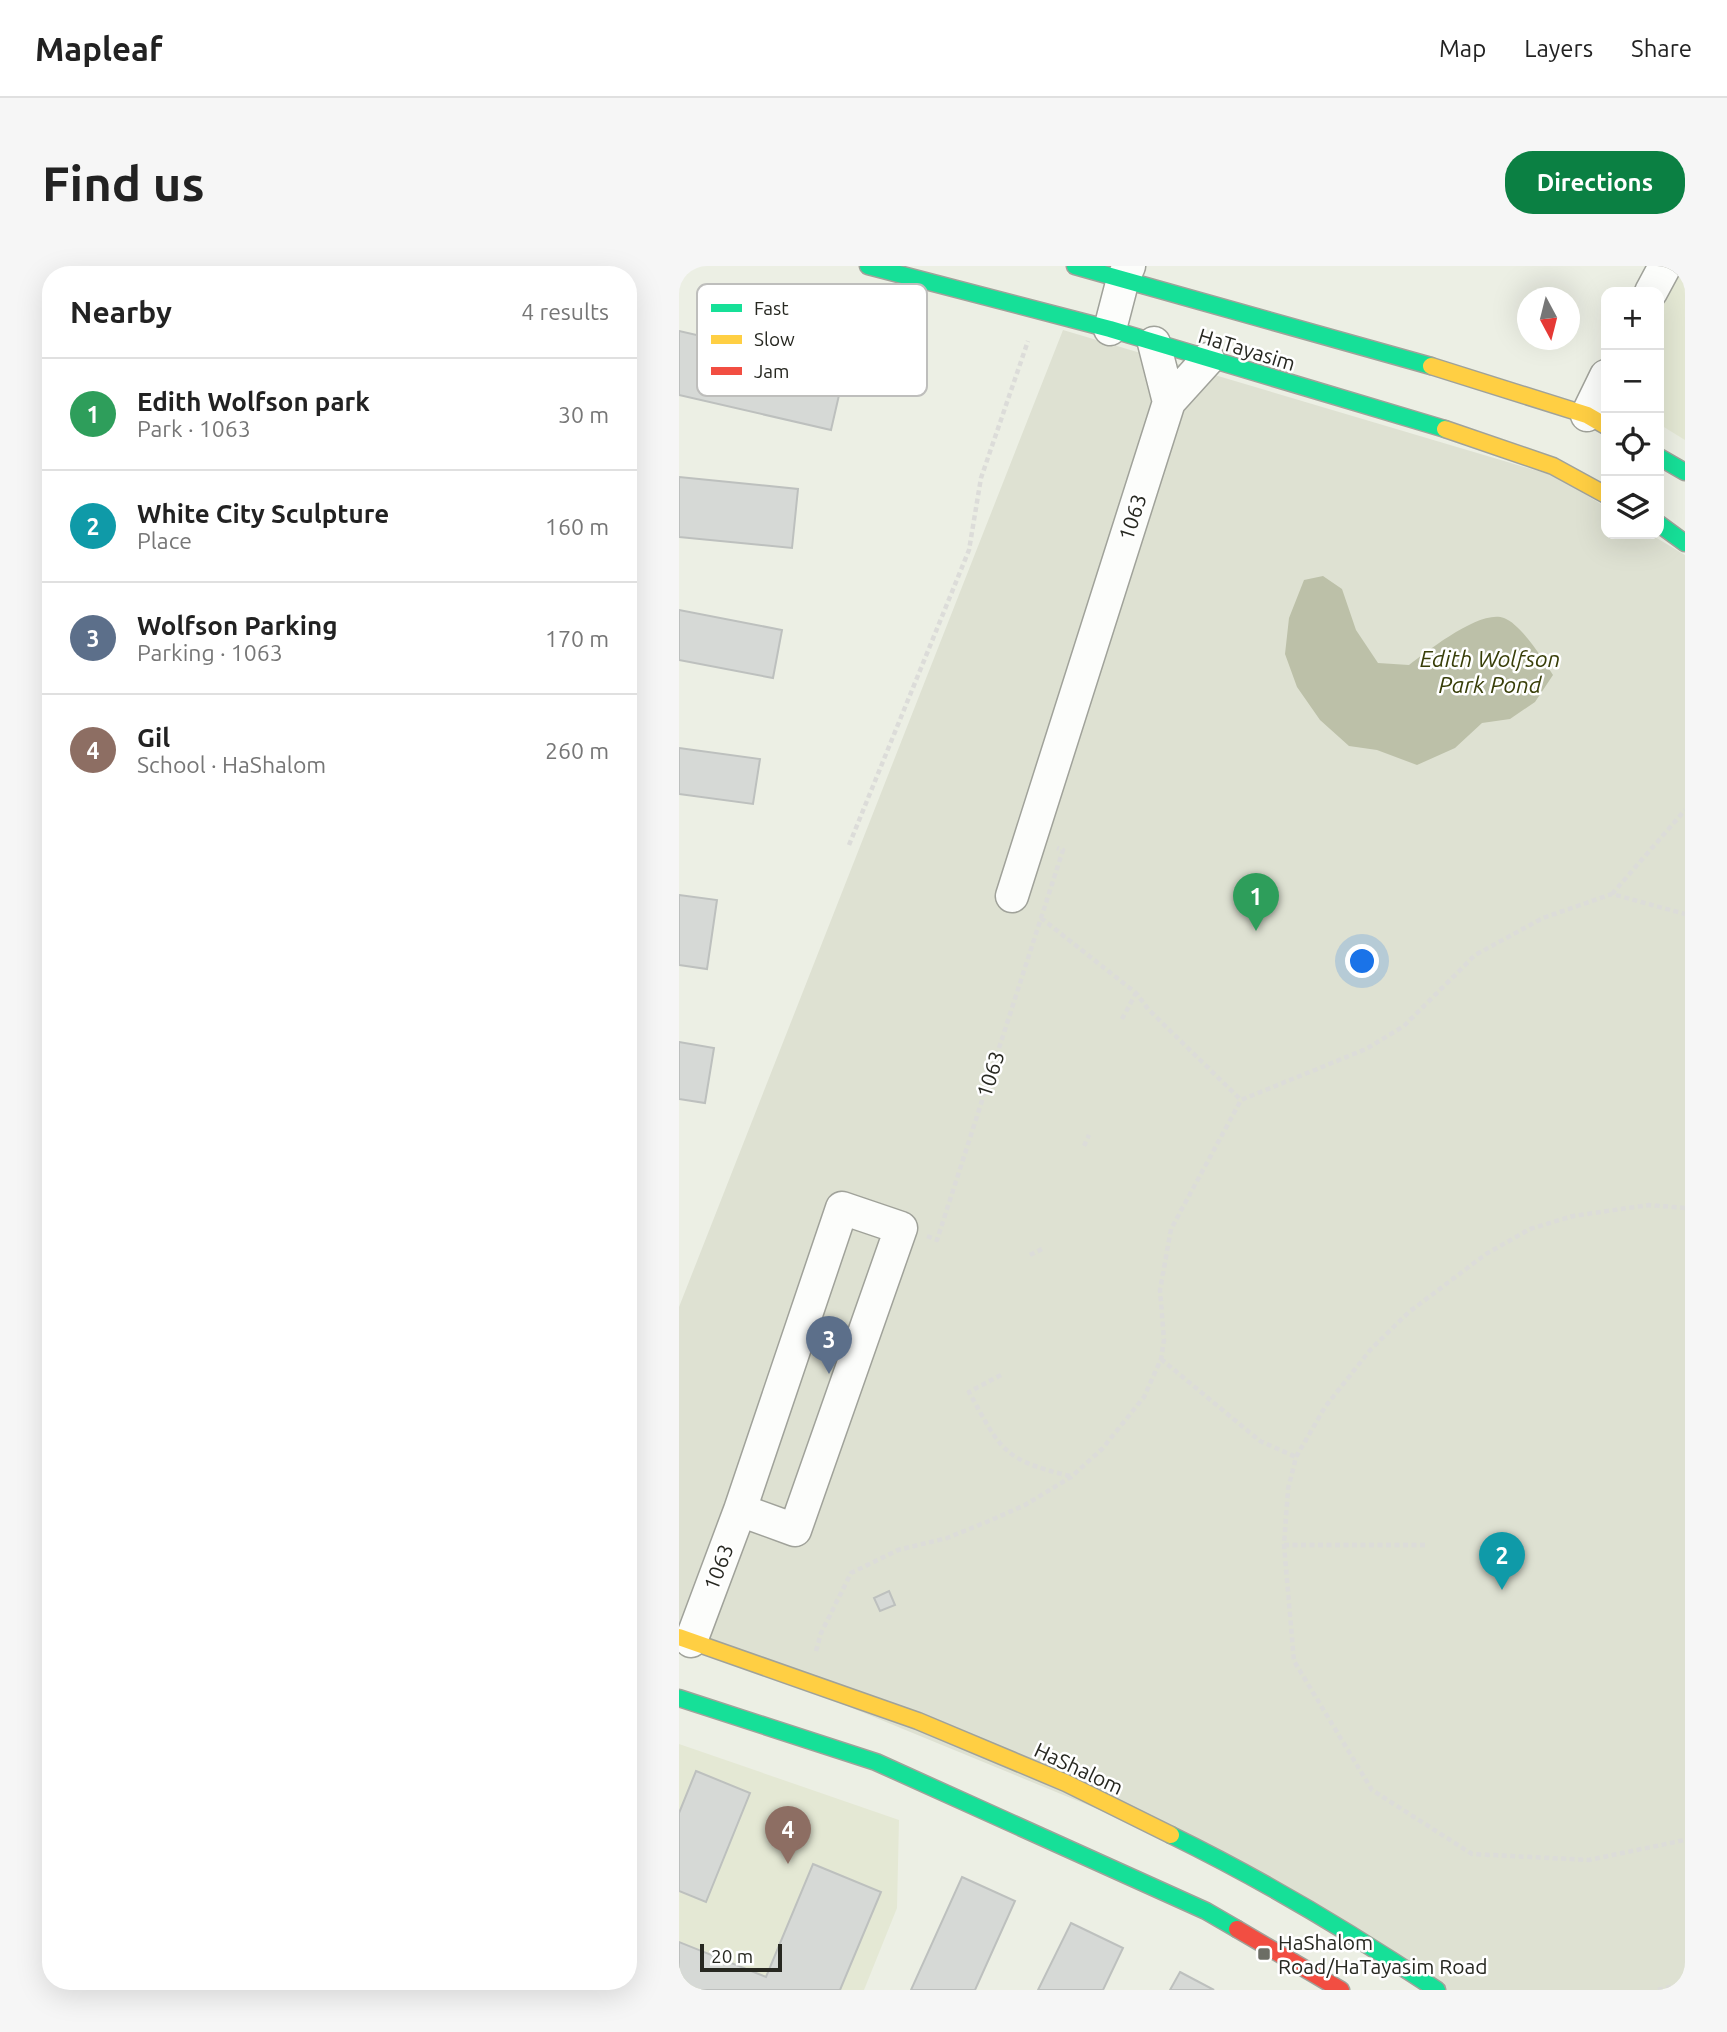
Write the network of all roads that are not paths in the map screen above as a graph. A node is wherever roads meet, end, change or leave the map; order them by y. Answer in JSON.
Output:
{"nodes":[{"id":1,"x":868,"y":266,"type":"edge"},
{"id":2,"x":1075,"y":266,"type":"edge"},
{"id":3,"x":1665,"y":266,"type":"edge"},
{"id":4,"x":1126,"y":273,"type":"edge"},
{"id":5,"x":1654,"y":287,"type":"edge"},
{"id":6,"x":1110,"y":328,"type":"junction"},
{"id":7,"x":1154,"y":343,"type":"junction"},
{"id":8,"x":1208,"y":359,"type":"junction"},
{"id":9,"x":1601,"y":401,"type":"edge"},
{"id":10,"x":1169,"y":402,"type":"junction"},
{"id":11,"x":1597,"y":421,"type":"edge"},
{"id":12,"x":1664,"y":460,"type":"edge"},
{"id":13,"x":1685,"y":472,"type":"edge"},
{"id":14,"x":1601,"y":492,"type":"edge"},
{"id":15,"x":1664,"y":528,"type":"edge"},
{"id":16,"x":1685,"y":543,"type":"edge"},
{"id":17,"x":1012,"y":896,"type":"dead end"},
{"id":18,"x":740,"y":1510,"type":"junction"},
{"id":19,"x":685,"y":1639,"type":"edge"},
{"id":20,"x":679,"y":1698,"type":"edge"},
{"id":21,"x":1341,"y":1990,"type":"edge"},
{"id":22,"x":1437,"y":1990,"type":"edge"}],
"edges":[{"from":1,"to":6,"type":"main road","name":"HaTayasim"},
{"from":2,"to":4,"type":"main road","name":"HaTayasim"},
{"from":3,"to":5,"type":"street"},
{"from":4,"to":6,"type":"street"},
{"from":4,"to":11,"type":"main road","name":"HaTayasim"},
{"from":6,"to":7,"type":"main road","name":"HaTayasim"},
{"from":7,"to":8,"type":"main road","name":"HaTayasim"},
{"from":7,"to":10,"type":"street"},
{"from":8,"to":10,"type":"street","name":"1063"},
{"from":8,"to":14,"type":"main road","name":"HaTayasim"},
{"from":9,"to":11,"type":"street"},
{"from":10,"to":17,"type":"street","name":"1063"},
{"from":12,"to":13,"type":"main road"},
{"from":15,"to":16,"type":"main road"},
{"from":18,"to":18,"type":"street","name":"1063"},
{"from":18,"to":19,"type":"street","name":"1063"},
{"from":19,"to":22,"type":"main road","name":"HaShalom"},
{"from":20,"to":21,"type":"main road"}]}
